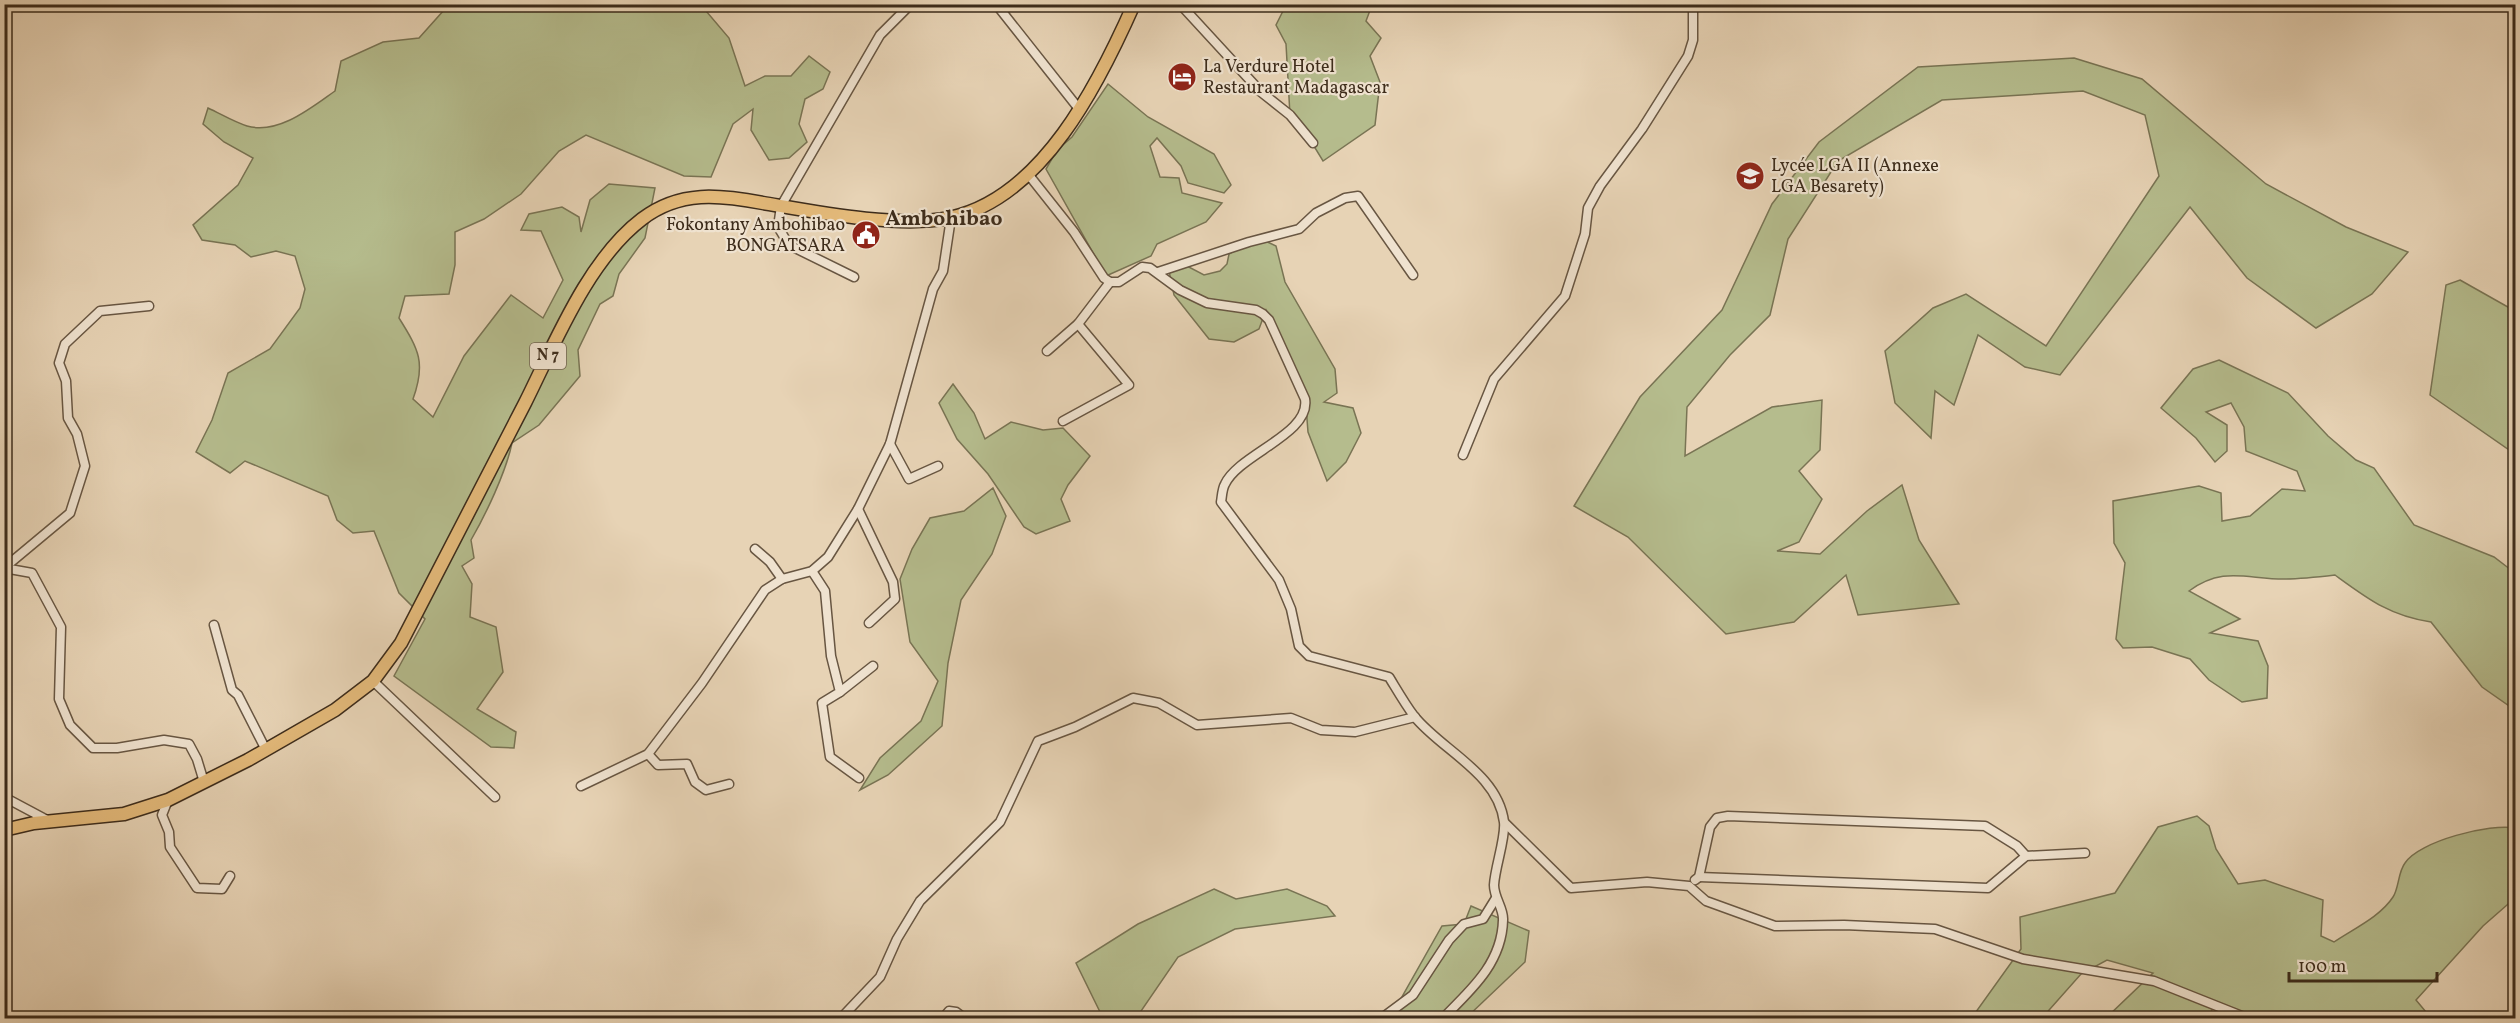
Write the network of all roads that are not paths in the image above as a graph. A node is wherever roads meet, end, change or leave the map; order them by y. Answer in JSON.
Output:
{"nodes":[{"id":1,"x":911,"y":4,"type":"edge"},
{"id":2,"x":996,"y":4,"type":"edge"},
{"id":3,"x":1134,"y":4,"type":"edge"},
{"id":4,"x":1180,"y":4,"type":"edge"},
{"id":5,"x":1693,"y":4,"type":"edge"},
{"id":6,"x":1078,"y":109,"type":"junction"},
{"id":7,"x":1313,"y":143,"type":"dead end"},
{"id":8,"x":1028,"y":174,"type":"junction"},
{"id":9,"x":780,"y":206,"type":"junction"},
{"id":10,"x":951,"y":218,"type":"junction"},
{"id":11,"x":1158,"y":272,"type":"junction"},
{"id":12,"x":1413,"y":275,"type":"dead end"},
{"id":13,"x":855,"y":277,"type":"dead end"},
{"id":14,"x":1110,"y":282,"type":"junction"},
{"id":15,"x":149,"y":306,"type":"dead end"},
{"id":16,"x":1078,"y":324,"type":"junction"},
{"id":17,"x":1047,"y":351,"type":"dead end"},
{"id":18,"x":1063,"y":421,"type":"dead end"},
{"id":19,"x":890,"y":444,"type":"junction"},
{"id":20,"x":1463,"y":455,"type":"dead end"},
{"id":21,"x":938,"y":466,"type":"dead end"},
{"id":22,"x":858,"y":509,"type":"junction"},
{"id":23,"x":755,"y":549,"type":"dead end"},
{"id":24,"x":4,"y":568,"type":"edge"},
{"id":25,"x":812,"y":571,"type":"junction"},
{"id":26,"x":782,"y":579,"type":"junction"},
{"id":27,"x":869,"y":623,"type":"dead end"},
{"id":28,"x":214,"y":625,"type":"dead end"},
{"id":29,"x":873,"y":666,"type":"dead end"},
{"id":30,"x":373,"y":681,"type":"junction"},
{"id":31,"x":840,"y":692,"type":"junction"},
{"id":32,"x":1415,"y":717,"type":"junction"},
{"id":33,"x":266,"y":750,"type":"junction"},
{"id":34,"x":648,"y":754,"type":"junction"},
{"id":35,"x":859,"y":778,"type":"dead end"},
{"id":36,"x":204,"y":782,"type":"junction"},
{"id":37,"x":729,"y":784,"type":"dead end"},
{"id":38,"x":581,"y":786,"type":"dead end"},
{"id":39,"x":4,"y":797,"type":"edge"},
{"id":40,"x":495,"y":797,"type":"dead end"},
{"id":41,"x":168,"y":800,"type":"junction"},
{"id":42,"x":50,"y":821,"type":"junction"},
{"id":43,"x":1504,"y":823,"type":"junction"},
{"id":44,"x":4,"y":830,"type":"edge"},
{"id":45,"x":2085,"y":853,"type":"dead end"},
{"id":46,"x":2026,"y":856,"type":"junction"},
{"id":47,"x":230,"y":876,"type":"dead end"},
{"id":48,"x":1699,"y":877,"type":"junction"},
{"id":49,"x":1689,"y":886,"type":"junction"},
{"id":50,"x":1496,"y":898,"type":"junction"},
{"id":51,"x":837,"y":1018,"type":"edge"},
{"id":52,"x":943,"y":1018,"type":"edge"},
{"id":53,"x":963,"y":1018,"type":"edge"},
{"id":54,"x":1382,"y":1018,"type":"edge"},
{"id":55,"x":1443,"y":1018,"type":"edge"},
{"id":56,"x":2247,"y":1018,"type":"edge"}],
"edges":[{"from":1,"to":9,"type":"street"},
{"from":2,"to":6,"type":"street"},
{"from":3,"to":6,"type":"main road","number":"N 7"},
{"from":4,"to":7,"type":"street"},
{"from":5,"to":20,"type":"street"},
{"from":6,"to":8,"type":"main road","number":"N 7"},
{"from":8,"to":10,"type":"main road","number":"N 7"},
{"from":8,"to":14,"type":"street"},
{"from":9,"to":10,"type":"main road","number":"N 7"},
{"from":9,"to":13,"type":"street"},
{"from":9,"to":30,"type":"main road","number":"N 7"},
{"from":10,"to":19,"type":"street"},
{"from":11,"to":12,"type":"street"},
{"from":11,"to":14,"type":"street"},
{"from":11,"to":32,"type":"street"},
{"from":14,"to":16,"type":"street"},
{"from":15,"to":24,"type":"street"},
{"from":16,"to":17,"type":"street"},
{"from":16,"to":18,"type":"street"},
{"from":19,"to":21,"type":"street"},
{"from":19,"to":22,"type":"street"},
{"from":22,"to":25,"type":"street"},
{"from":22,"to":27,"type":"street"},
{"from":23,"to":26,"type":"street"},
{"from":24,"to":36,"type":"street"},
{"from":25,"to":26,"type":"street"},
{"from":25,"to":31,"type":"street"},
{"from":26,"to":34,"type":"street"},
{"from":28,"to":33,"type":"street"},
{"from":29,"to":31,"type":"street"},
{"from":30,"to":33,"type":"main road","number":"N 7"},
{"from":30,"to":40,"type":"street"},
{"from":31,"to":35,"type":"street"},
{"from":32,"to":43,"type":"street"},
{"from":32,"to":51,"type":"street"},
{"from":33,"to":36,"type":"main road","number":"N 7"},
{"from":34,"to":37,"type":"street"},
{"from":34,"to":38,"type":"street"},
{"from":36,"to":41,"type":"main road","number":"N 7"},
{"from":39,"to":42,"type":"street"},
{"from":41,"to":42,"type":"main road","number":"N 7"},
{"from":41,"to":47,"type":"street"},
{"from":42,"to":44,"type":"main road","number":"N 7"},
{"from":43,"to":49,"type":"street"},
{"from":43,"to":50,"type":"street"},
{"from":45,"to":46,"type":"street"},
{"from":46,"to":48,"type":"street"},
{"from":46,"to":48,"type":"street"},
{"from":48,"to":49,"type":"street"},
{"from":49,"to":56,"type":"street"},
{"from":50,"to":54,"type":"street"},
{"from":50,"to":55,"type":"street"},
{"from":52,"to":53,"type":"street"}]}
